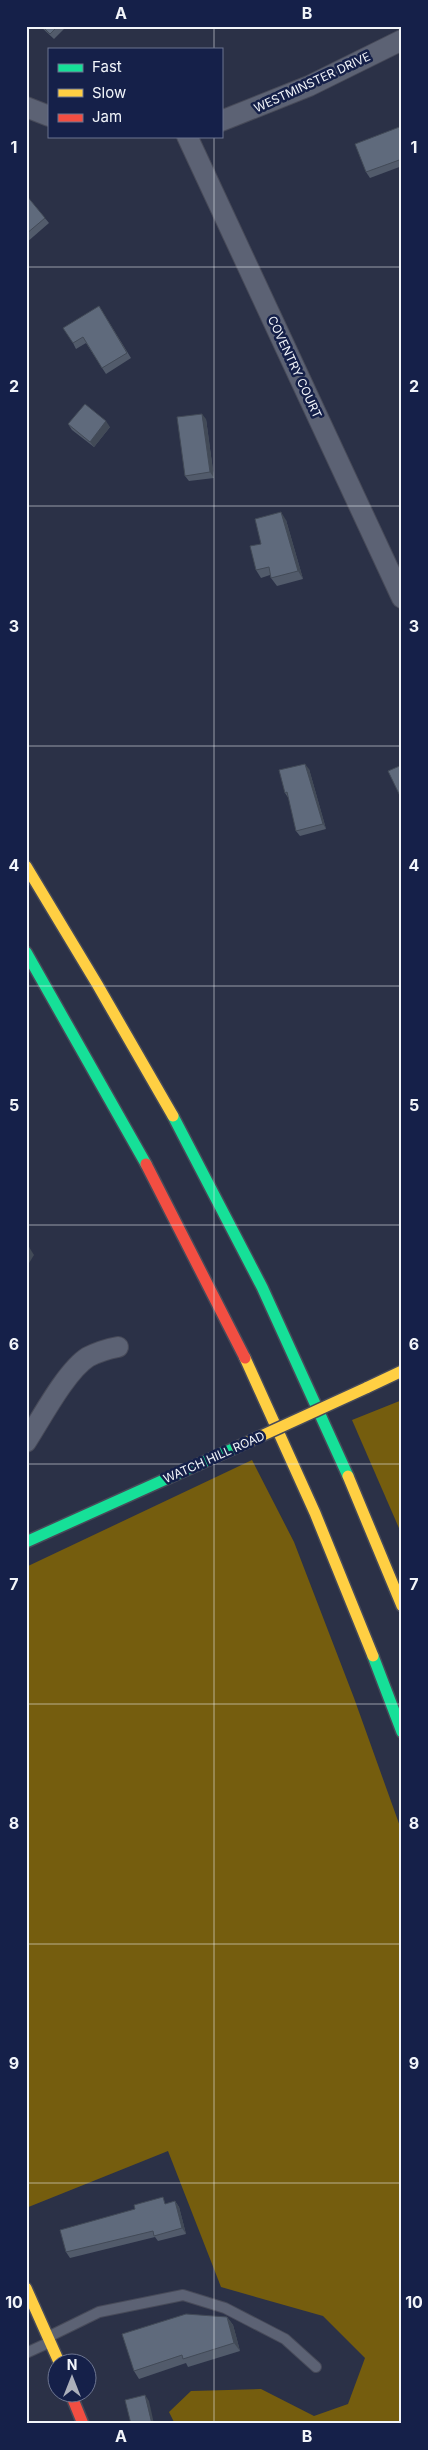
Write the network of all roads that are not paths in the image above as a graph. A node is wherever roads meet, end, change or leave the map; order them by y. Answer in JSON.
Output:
{"nodes":[{"id":1,"x":402,"y":40,"type":"edge"},
{"id":2,"x":26,"y":107,"type":"edge"},
{"id":3,"x":48,"y":116,"type":"edge"},
{"id":4,"x":222,"y":121,"type":"edge"},
{"id":5,"x":188,"y":138,"type":"edge"},
{"id":6,"x":402,"y":598,"type":"edge"},
{"id":7,"x":26,"y":866,"type":"edge"},
{"id":8,"x":26,"y":952,"type":"edge"},
{"id":9,"x":118,"y":1347,"type":"dead end"},
{"id":10,"x":402,"y":1371,"type":"edge"},
{"id":11,"x":26,"y":1442,"type":"edge"},
{"id":12,"x":26,"y":1542,"type":"edge"},
{"id":13,"x":402,"y":1606,"type":"edge"},
{"id":14,"x":402,"y":1732,"type":"edge"},
{"id":15,"x":26,"y":2288,"type":"edge"},
{"id":16,"x":50,"y":2339,"type":"junction"},
{"id":17,"x":55,"y":2352,"type":"edge"},
{"id":18,"x":26,"y":2353,"type":"edge"},
{"id":19,"x":316,"y":2367,"type":"dead end"},
{"id":20,"x":74,"y":2402,"type":"edge"},
{"id":21,"x":83,"y":2424,"type":"edge"}],
"edges":[{"from":1,"to":4,"type":"street","name":"WESTMINSTER DRIVE"},
{"from":2,"to":3,"type":"street"},
{"from":5,"to":6,"type":"street","name":"COVENTRY COURT"},
{"from":7,"to":13,"type":"main road"},
{"from":8,"to":14,"type":"main road"},
{"from":9,"to":11,"type":"street"},
{"from":10,"to":12,"type":"main road","name":"WATCH HILL ROAD","bridge":true},
{"from":15,"to":16,"type":"main road"},
{"from":16,"to":17,"type":"main road"},
{"from":16,"to":18,"type":"lane"},
{"from":16,"to":19,"type":"lane"},
{"from":20,"to":21,"type":"main road"}]}
